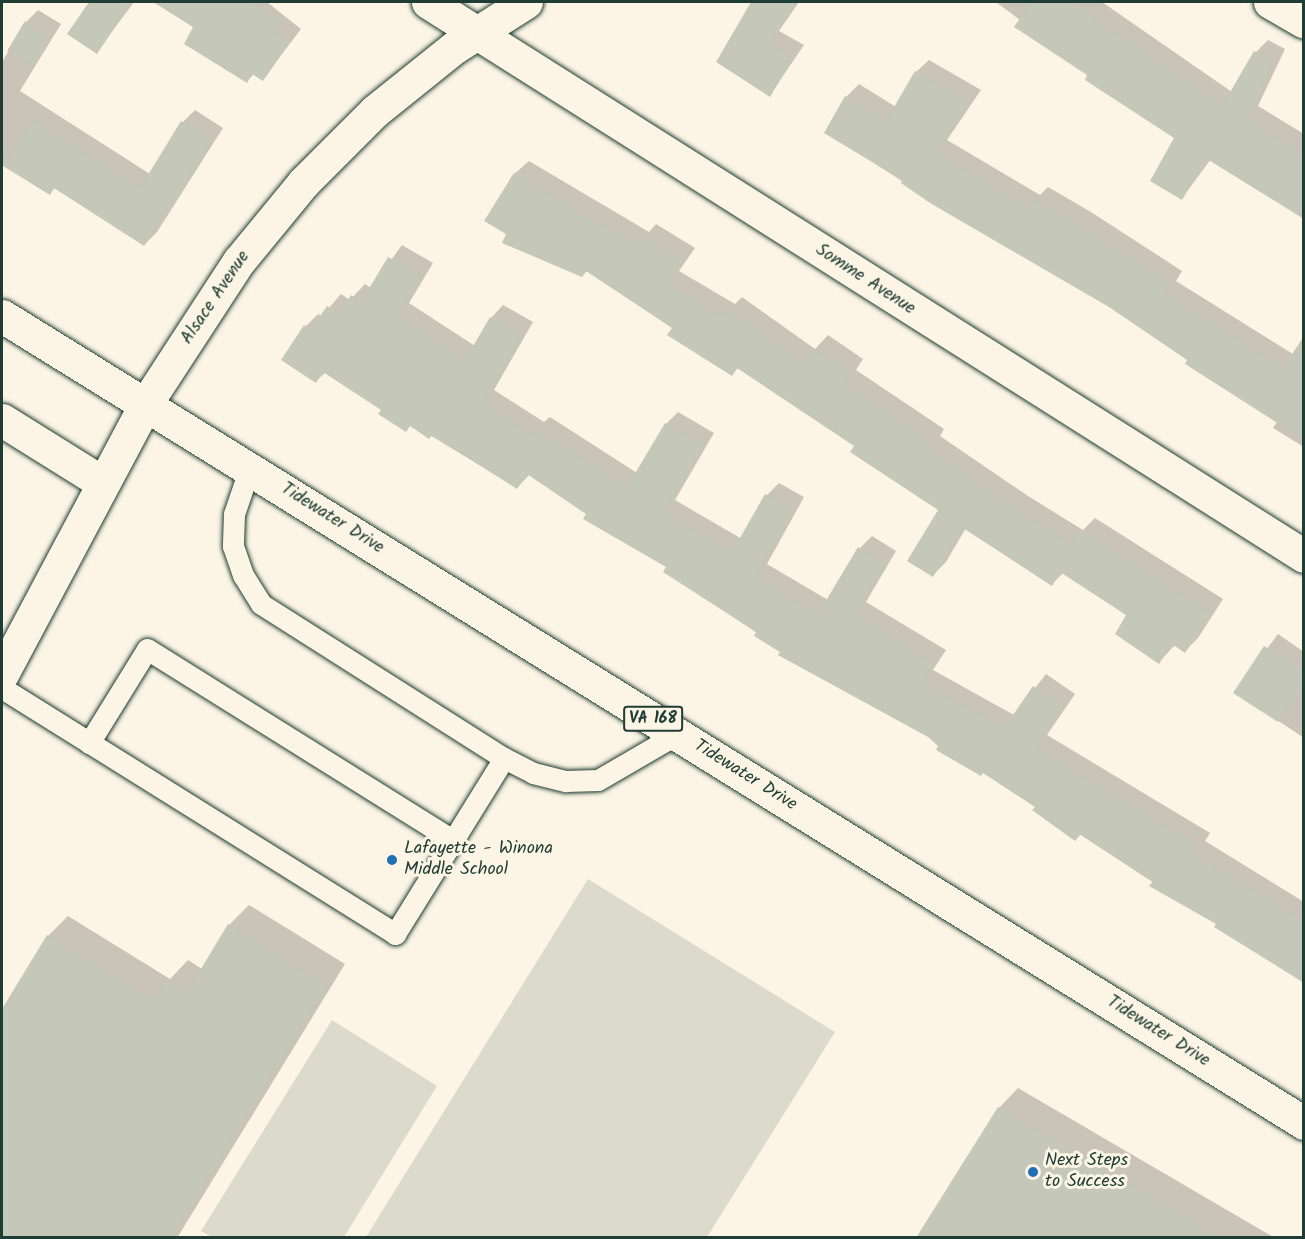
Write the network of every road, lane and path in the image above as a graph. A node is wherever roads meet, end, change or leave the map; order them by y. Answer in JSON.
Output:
{"nodes":[{"id":1,"x":428,"y":2,"type":"edge"},
{"id":2,"x":526,"y":2,"type":"edge"},
{"id":3,"x":1270,"y":2,"type":"edge"},
{"id":4,"x":1304,"y":22,"type":"edge"},
{"id":5,"x":477,"y":32,"type":"junction"},
{"id":6,"x":2,"y":316,"type":"edge"},
{"id":7,"x":145,"y":405,"type":"junction"},
{"id":8,"x":2,"y":420,"type":"edge"},
{"id":9,"x":249,"y":467,"type":"junction"},
{"id":10,"x":103,"y":483,"type":"junction"},
{"id":11,"x":1304,"y":556,"type":"edge"},
{"id":12,"x":2,"y":674,"type":"edge"},
{"id":13,"x":2,"y":688,"type":"edge"},
{"id":14,"x":677,"y":734,"type":"junction"},
{"id":15,"x":89,"y":743,"type":"junction"},
{"id":16,"x":504,"y":758,"type":"junction"},
{"id":17,"x":453,"y":840,"type":"junction"},
{"id":18,"x":1304,"y":1123,"type":"edge"}],
"edges":[{"from":1,"to":5,"type":"main road","name":"Somme Avenue"},
{"from":2,"to":5,"type":"main road","name":"Alsace Avenue"},
{"from":3,"to":4,"type":"main road"},
{"from":5,"to":7,"type":"main road","name":"Alsace Avenue"},
{"from":5,"to":11,"type":"main road","name":"Somme Avenue"},
{"from":6,"to":7,"type":"main road","name":"Tidewater Drive","number":"VA 168"},
{"from":7,"to":9,"type":"main road","name":"Tidewater Drive","number":"VA 168"},
{"from":7,"to":10,"type":"main road","name":"Alsace Avenue"},
{"from":8,"to":10,"type":"main road"},
{"from":9,"to":14,"type":"main road","name":"Tidewater Drive","number":"VA 168"},
{"from":9,"to":16,"type":"lane"},
{"from":10,"to":12,"type":"main road","name":"Alsace Avenue"},
{"from":13,"to":15,"type":"lane"},
{"from":14,"to":16,"type":"lane"},
{"from":14,"to":18,"type":"main road","name":"Tidewater Drive","number":"VA 168"},
{"from":15,"to":17,"type":"lane"},
{"from":15,"to":17,"type":"lane"},
{"from":16,"to":17,"type":"lane"}]}
